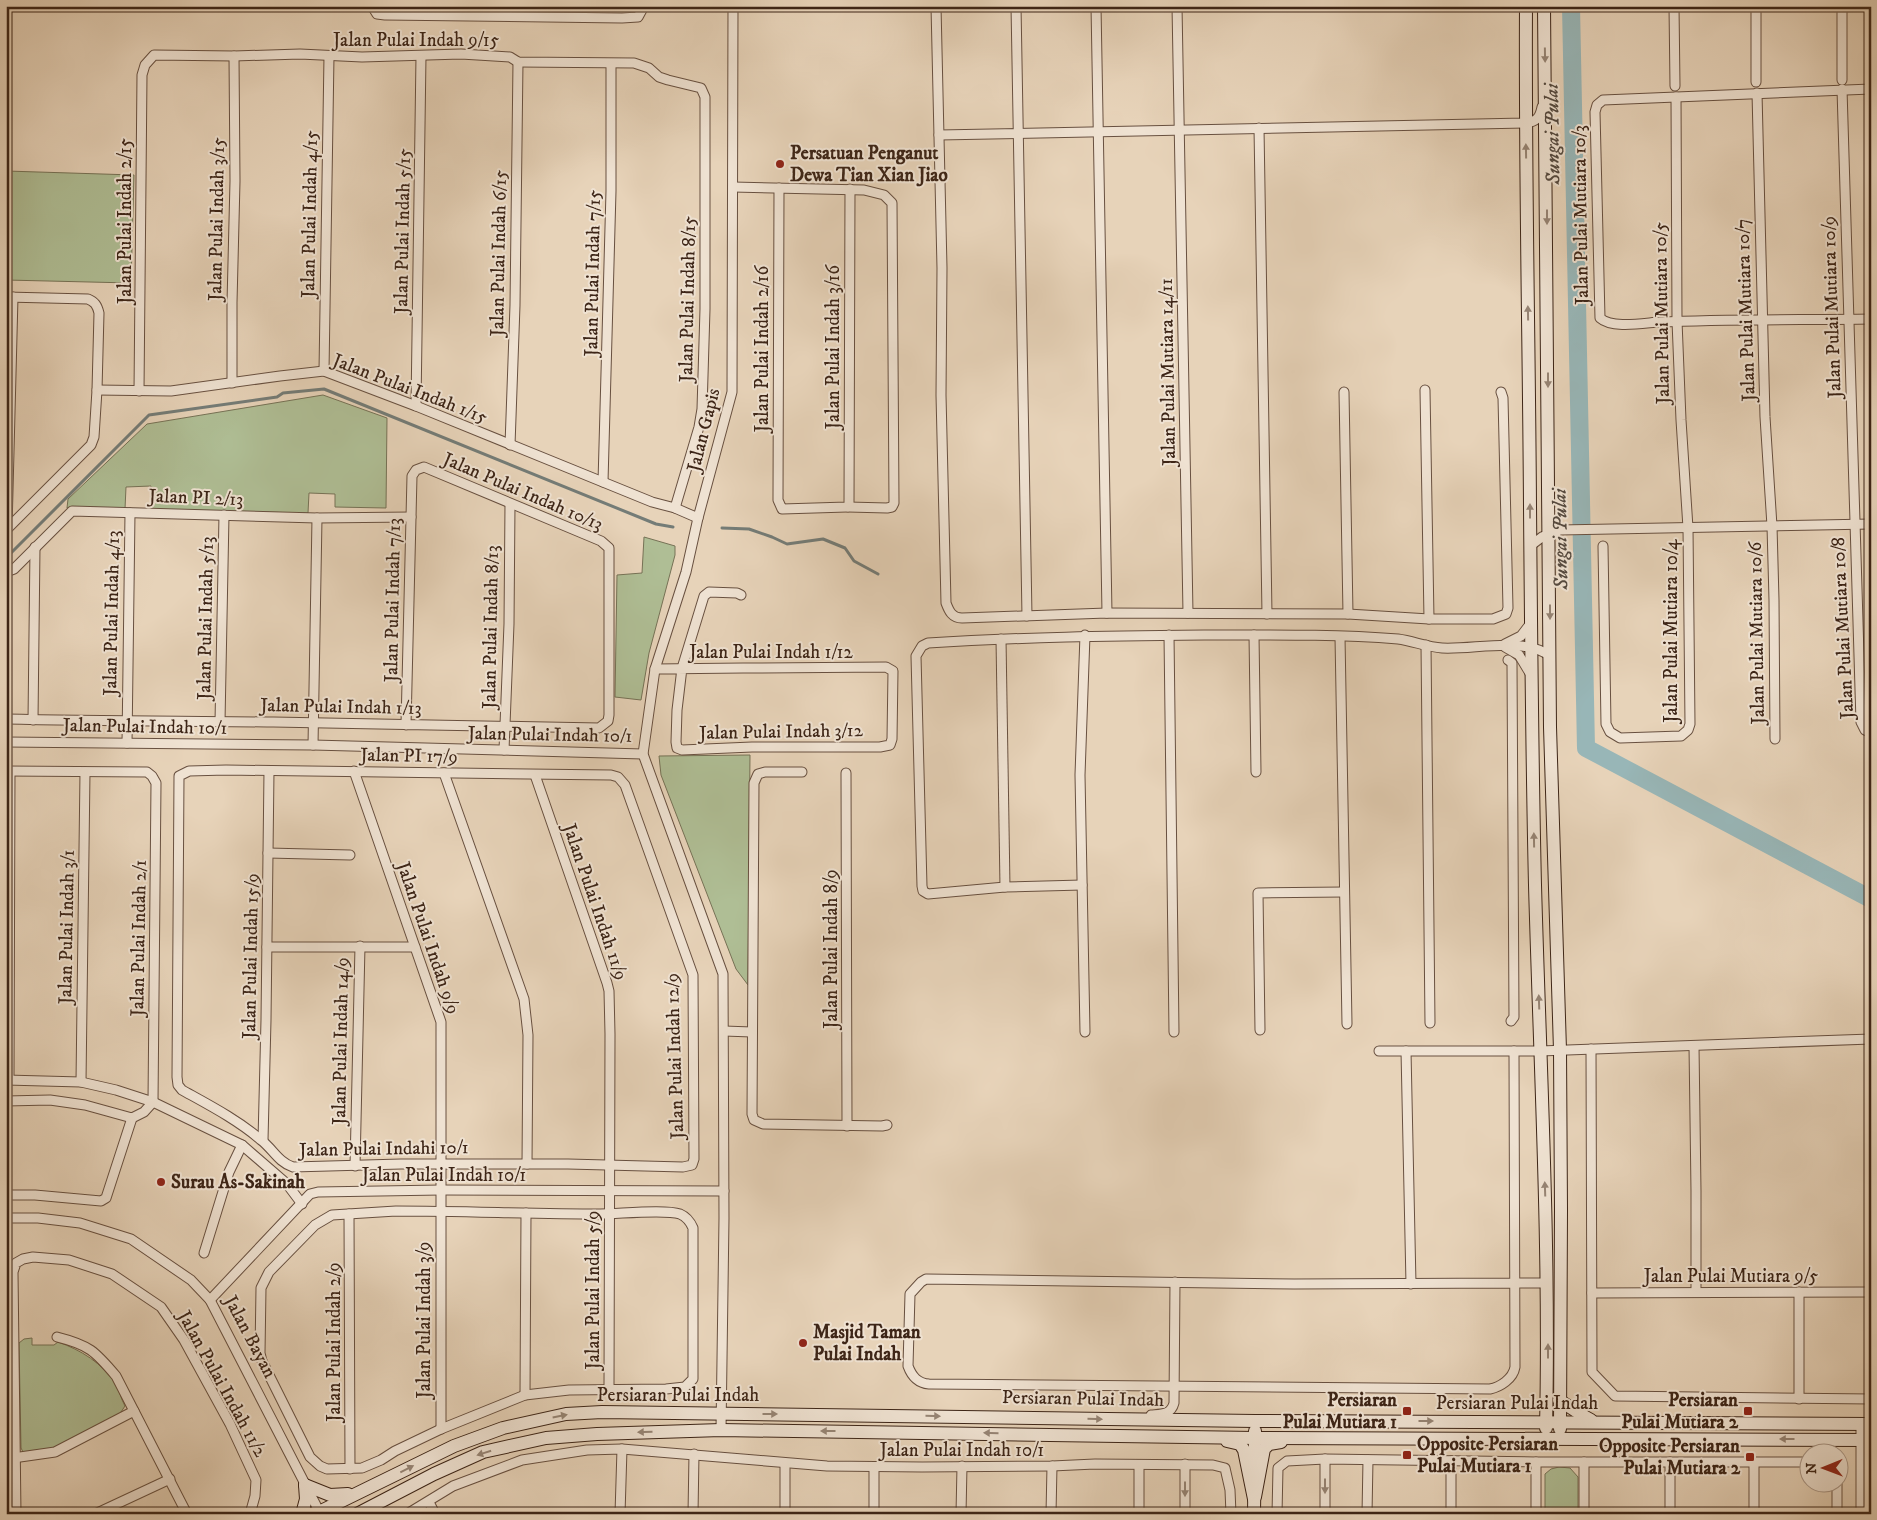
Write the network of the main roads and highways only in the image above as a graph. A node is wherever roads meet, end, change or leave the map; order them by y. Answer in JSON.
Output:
{"nodes":[{"id":1,"x":1526,"y":6,"type":"edge"},
{"id":2,"x":1544,"y":6,"type":"edge"},
{"id":3,"x":1553,"y":1400,"type":"junction"},
{"id":4,"x":1255,"y":1421,"type":"junction"},
{"id":5,"x":1560,"y":1421,"type":"junction"},
{"id":6,"x":1526,"y":1422,"type":"junction"},
{"id":7,"x":1546,"y":1422,"type":"junction"},
{"id":8,"x":1596,"y":1422,"type":"junction"},
{"id":9,"x":1866,"y":1424,"type":"edge"},
{"id":10,"x":1197,"y":1436,"type":"junction"},
{"id":11,"x":1255,"y":1438,"type":"junction"},
{"id":12,"x":1310,"y":1438,"type":"junction"},
{"id":13,"x":1546,"y":1438,"type":"junction"},
{"id":14,"x":1560,"y":1438,"type":"junction"},
{"id":15,"x":1866,"y":1439,"type":"edge"},
{"id":16,"x":364,"y":1491,"type":"junction"},
{"id":17,"x":1254,"y":1499,"type":"junction"},
{"id":18,"x":368,"y":1510,"type":"edge"},
{"id":19,"x":318,"y":1513,"type":"edge"},
{"id":20,"x":302,"y":1514,"type":"edge"},
{"id":21,"x":357,"y":1514,"type":"edge"},
{"id":22,"x":1254,"y":1514,"type":"edge"}],
"edges":[{"from":3,"to":1,"type":"main road","one_way":true},
{"from":2,"to":3,"type":"main road","one_way":true},
{"from":3,"to":5,"type":"main road"},
{"from":3,"to":6,"type":"main road"},
{"from":3,"to":7,"type":"main road"},
{"from":3,"to":8,"type":"main road"},
{"from":4,"to":6,"type":"main road","name":"Persiaran Pulai Indah","one_way":true},
{"from":4,"to":11,"type":"main road"},
{"from":16,"to":4,"type":"main road","name":"Persiaran Pulai Indah","one_way":true},
{"from":5,"to":7,"type":"main road","name":"Persiaran Pulai Indah"},
{"from":5,"to":8,"type":"main road","name":"Persiaran Pulai Indah"},
{"from":5,"to":14,"type":"main road"},
{"from":6,"to":7,"type":"main road","name":"Persiaran Pulai Indah"},
{"from":7,"to":13,"type":"main road"},
{"from":8,"to":9,"type":"main road","name":"Persiaran Pulai Indah"},
{"from":10,"to":11,"type":"main road","name":"Persiaran Pulai Indah"},
{"from":10,"to":17,"type":"main road"},
{"from":10,"to":18,"type":"main road","name":"Persiaran Pulai Indah","one_way":true},
{"from":11,"to":12,"type":"main road","name":"Persiaran Pulai Indah"},
{"from":11,"to":17,"type":"main road"},
{"from":12,"to":13,"type":"main road","name":"Persiaran Pulai Indah"},
{"from":12,"to":17,"type":"main road"},
{"from":13,"to":14,"type":"main road","name":"Persiaran Pulai Indah"},
{"from":15,"to":14,"type":"main road","name":"Persiaran Pulai Indah","one_way":true},
{"from":16,"to":19,"type":"main road","name":"Persiaran Pulai Indah"},
{"from":16,"to":20,"type":"main road"},
{"from":17,"to":22,"type":"main road"},
{"from":18,"to":21,"type":"main road","name":"Persiaran Pulai Indah"}]}
